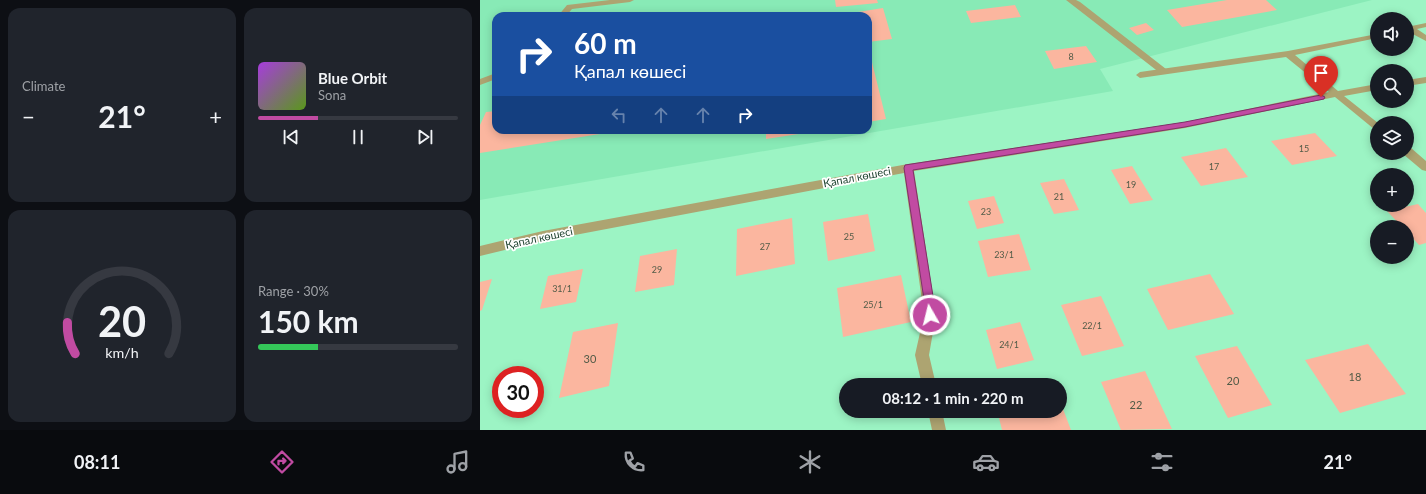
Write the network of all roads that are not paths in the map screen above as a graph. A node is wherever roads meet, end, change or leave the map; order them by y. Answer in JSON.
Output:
{"nodes":[{"id":1,"x":630,"y":0,"type":"edge"},
{"id":2,"x":1070,"y":0,"type":"edge"},
{"id":3,"x":566,"y":12,"type":"edge"},
{"id":4,"x":1426,"y":25,"type":"edge"},
{"id":5,"x":1414,"y":28,"type":"edge"},
{"id":6,"x":1414,"y":32,"type":"edge"},
{"id":7,"x":1370,"y":37,"type":"edge"},
{"id":8,"x":1426,"y":39,"type":"edge"},
{"id":9,"x":1288,"y":54,"type":"junction"},
{"id":10,"x":1163,"y":71,"type":"junction"},
{"id":11,"x":1140,"y":75,"type":"dead end"},
{"id":12,"x":492,"y":78,"type":"edge"},
{"id":13,"x":1426,"y":80,"type":"edge"},
{"id":14,"x":480,"y":82,"type":"edge"},
{"id":15,"x":1414,"y":82,"type":"edge"},
{"id":16,"x":1370,"y":89,"type":"edge"},
{"id":17,"x":1336,"y":94,"type":"junction"},
{"id":18,"x":1370,"y":121,"type":"edge"},
{"id":19,"x":1414,"y":158,"type":"edge"},
{"id":20,"x":1426,"y":167,"type":"edge"},
{"id":21,"x":908,"y":168,"type":"junction"},
{"id":22,"x":480,"y":251,"type":"edge"},
{"id":23,"x":927,"y":378,"type":"edge"},
{"id":24,"x":936,"y":418,"type":"edge"},
{"id":25,"x":939,"y":430,"type":"edge"}],
"edges":[{"from":1,"to":3,"type":"street"},
{"from":2,"to":10,"type":"street"},
{"from":4,"to":5,"type":"street"},
{"from":6,"to":8,"type":"street"},
{"from":7,"to":9,"type":"street"},
{"from":9,"to":10,"type":"street"},
{"from":9,"to":17,"type":"street"},
{"from":10,"to":11,"type":"street"},
{"from":12,"to":14,"type":"street"},
{"from":13,"to":15,"type":"street"},
{"from":16,"to":17,"type":"street","name":"Қапал көшесі"},
{"from":17,"to":18,"type":"street"},
{"from":17,"to":21,"type":"street","name":"Қапал көшесі"},
{"from":19,"to":20,"type":"street"},
{"from":21,"to":22,"type":"street","name":"Қапал көшесі"},
{"from":21,"to":23,"type":"street"},
{"from":24,"to":25,"type":"street"}]}
